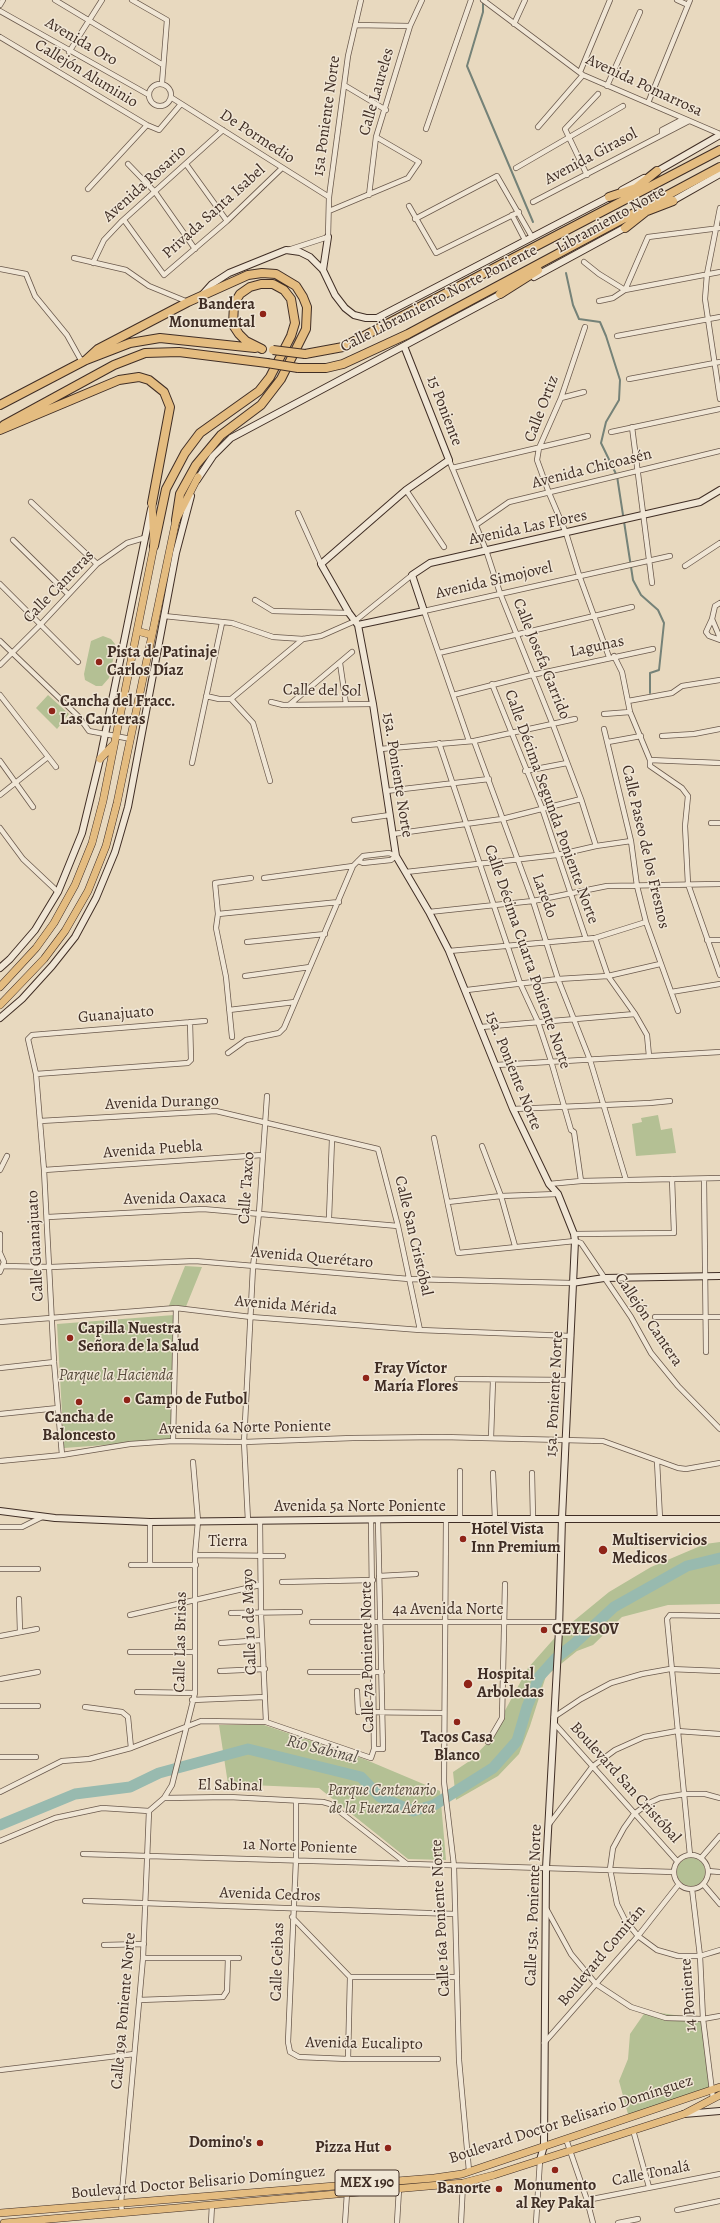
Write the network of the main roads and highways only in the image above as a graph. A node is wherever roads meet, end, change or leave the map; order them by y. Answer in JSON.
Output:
{"nodes":[{"id":1,"x":720,"y":150,"type":"edge"},
{"id":2,"x":720,"y":168,"type":"edge"},
{"id":3,"x":656,"y":171,"type":"road end"},
{"id":4,"x":661,"y":180,"type":"junction"},
{"id":5,"x":636,"y":188,"type":"junction"},
{"id":6,"x":609,"y":197,"type":"road end"},
{"id":7,"x":669,"y":199,"type":"junction"},
{"id":8,"x":615,"y":206,"type":"junction"},
{"id":9,"x":646,"y":211,"type":"junction"},
{"id":10,"x":621,"y":219,"type":"junction"},
{"id":11,"x":625,"y":228,"type":"road end"},
{"id":12,"x":559,"y":253,"type":"junction"},
{"id":13,"x":500,"y":294,"type":"road end"},
{"id":14,"x":262,"y":349,"type":"junction"},
{"id":15,"x":84,"y":361,"type":"junction"},
{"id":16,"x":0,"y":406,"type":"edge"},
{"id":17,"x":0,"y":427,"type":"edge"},
{"id":18,"x":0,"y":430,"type":"edge"},
{"id":19,"x":198,"y":477,"type":"road end"},
{"id":20,"x":152,"y":503,"type":"joint"},
{"id":21,"x":176,"y":520,"type":"junction"},
{"id":22,"x":154,"y":546,"type":"junction"},
{"id":23,"x":137,"y":631,"type":"junction"},
{"id":24,"x":152,"y":635,"type":"junction"},
{"id":25,"x":114,"y":744,"type":"junction"},
{"id":26,"x":100,"y":759,"type":"road end"},
{"id":27,"x":0,"y":987,"type":"edge"},
{"id":28,"x":0,"y":1005,"type":"edge"},
{"id":29,"x":720,"y":2087,"type":"edge"},
{"id":30,"x":717,"y":2097,"type":"edge"},
{"id":31,"x":0,"y":2213,"type":"edge"},
{"id":32,"x":57,"y":2221,"type":"edge"},
{"id":33,"x":4,"y":2223,"type":"edge"}],
"edges":[{"from":1,"to":4,"type":"highway","name":"Calle Libramiento Norte Poniente"},
{"from":2,"to":7,"type":"highway","name":"Calle Libramiento Norte Poniente"},
{"from":3,"to":5,"type":"highway"},
{"from":4,"to":5,"type":"highway"},
{"from":4,"to":8,"type":"highway","name":"Calle Libramiento Norte Poniente"},
{"from":5,"to":6,"type":"highway"},
{"from":5,"to":8,"type":"highway"},
{"from":7,"to":9,"type":"highway"},
{"from":7,"to":10,"type":"highway","name":"Calle Libramiento Norte Poniente"},
{"from":8,"to":14,"type":"highway","name":"Calle Libramiento Norte Poniente","bridge":true},
{"from":9,"to":10,"type":"highway"},
{"from":9,"to":11,"type":"highway"},
{"from":10,"to":12,"type":"highway","name":"Calle Libramiento Norte Poniente"},
{"from":12,"to":13,"type":"highway"},
{"from":12,"to":17,"type":"highway","name":"Calle Libramiento Norte Poniente","bridge":true},
{"from":14,"to":15,"type":"highway","name":"Calle Libramiento Norte Poniente"},
{"from":14,"to":22,"type":"highway"},
{"from":15,"to":16,"type":"highway","name":"Calle Libramiento Norte Poniente"},
{"from":15,"to":21,"type":"highway"},
{"from":18,"to":20,"type":"highway"},
{"from":19,"to":21,"type":"main road"},
{"from":20,"to":22,"type":"main road"},
{"from":21,"to":24,"type":"main road"},
{"from":22,"to":23,"type":"main road"},
{"from":23,"to":24,"type":"main road"},
{"from":23,"to":25,"type":"main road"},
{"from":24,"to":28,"type":"main road"},
{"from":25,"to":26,"type":"main road"},
{"from":25,"to":27,"type":"main road"},
{"from":29,"to":31,"type":"main road","name":"Boulevard Doctor Belisario Domínguez","number":"MEX 190"},
{"from":30,"to":32,"type":"main road","name":"Boulevard Doctor Belisario Domínguez","number":"MEX 190"},
{"from":32,"to":33,"type":"main road","name":"Boulevard Doctor Belisario Domínguez","number":"MEX 190"}]}
